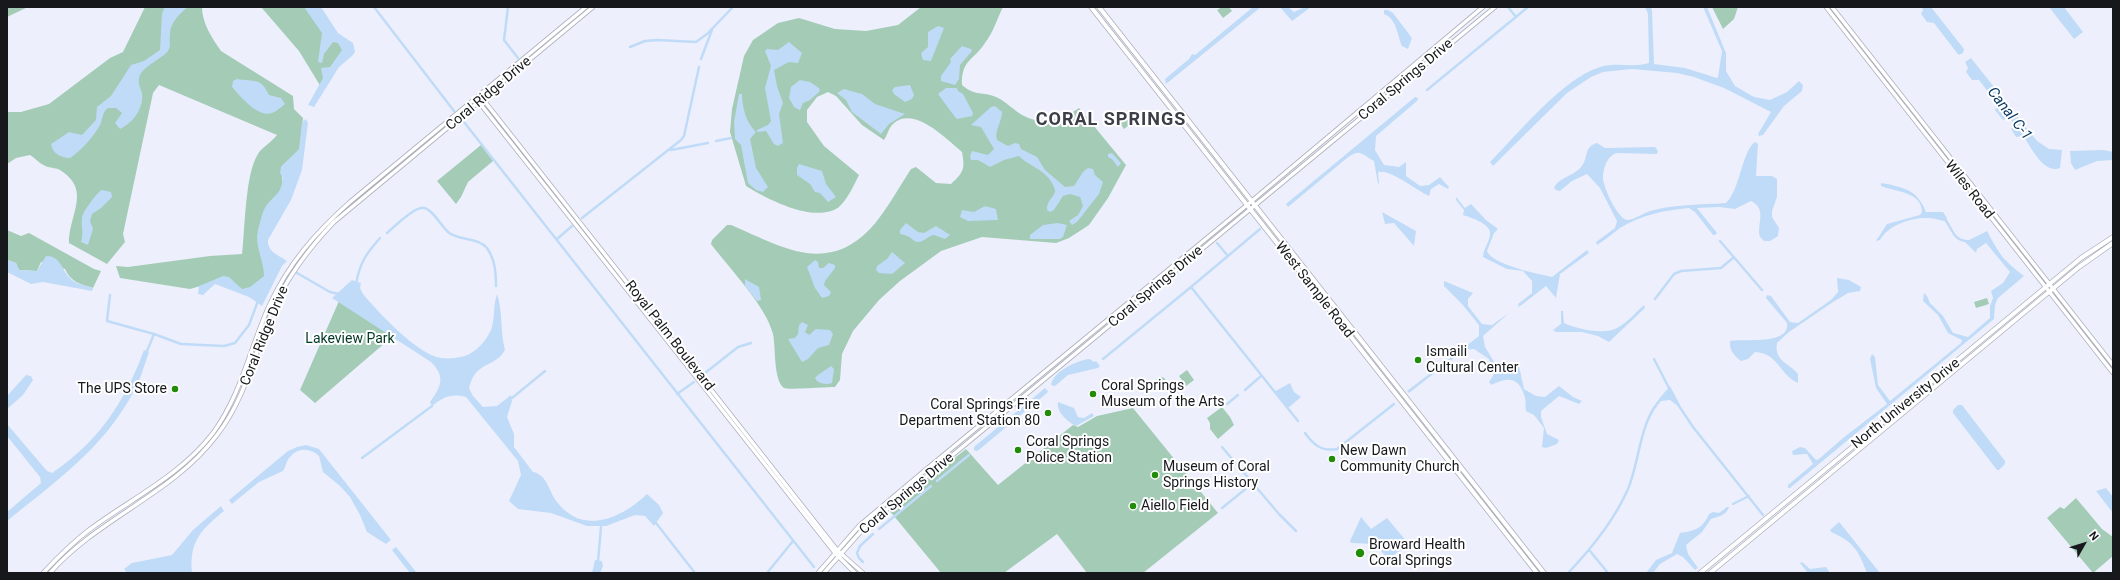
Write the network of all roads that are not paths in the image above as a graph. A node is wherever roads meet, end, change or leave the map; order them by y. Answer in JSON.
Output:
{"nodes":[{"id":1,"x":586,"y":7,"type":"edge"},
{"id":2,"x":593,"y":7,"type":"edge"},
{"id":3,"x":1091,"y":7,"type":"edge"},
{"id":4,"x":1099,"y":7,"type":"edge"},
{"id":5,"x":1483,"y":7,"type":"edge"},
{"id":6,"x":1495,"y":7,"type":"edge"},
{"id":7,"x":1826,"y":7,"type":"edge"},
{"id":8,"x":1832,"y":7,"type":"edge"},
{"id":9,"x":556,"y":35,"type":"junction"},
{"id":10,"x":1872,"y":62,"type":"junction"},
{"id":11,"x":480,"y":99,"type":"junction"},
{"id":12,"x":1955,"y":164,"type":"junction"},
{"id":13,"x":1951,"y":167,"type":"junction"},
{"id":14,"x":1253,"y":203,"type":"junction"},
{"id":15,"x":1248,"y":207,"type":"junction"},
{"id":16,"x":2113,"y":237,"type":"edge"},
{"id":17,"x":2113,"y":243,"type":"edge"},
{"id":18,"x":2049,"y":288,"type":"junction"},
{"id":19,"x":1319,"y":297,"type":"junction"},
{"id":20,"x":1333,"y":305,"type":"junction"},
{"id":21,"x":1328,"y":308,"type":"junction"},
{"id":22,"x":1343,"y":318,"type":"junction"},
{"id":23,"x":1994,"y":331,"type":"junction"},
{"id":24,"x":1993,"y":338,"type":"junction"},
{"id":25,"x":2113,"y":365,"type":"edge"},
{"id":26,"x":2113,"y":373,"type":"edge"},
{"id":27,"x":1450,"y":462,"type":"junction"},
{"id":28,"x":1471,"y":480,"type":"junction"},
{"id":29,"x":1467,"y":484,"type":"junction"},
{"id":30,"x":1479,"y":491,"type":"junction"},
{"id":31,"x":836,"y":552,"type":"junction"},
{"id":32,"x":840,"y":554,"type":"junction"},
{"id":33,"x":838,"y":557,"type":"junction"},
{"id":34,"x":43,"y":573,"type":"edge"},
{"id":35,"x":50,"y":573,"type":"edge"},
{"id":36,"x":818,"y":573,"type":"edge"},
{"id":37,"x":824,"y":573,"type":"edge"},
{"id":38,"x":855,"y":573,"type":"edge"},
{"id":39,"x":863,"y":573,"type":"edge"},
{"id":40,"x":1538,"y":573,"type":"edge"},
{"id":41,"x":1544,"y":573,"type":"edge"},
{"id":42,"x":1701,"y":573,"type":"edge"},
{"id":43,"x":1710,"y":573,"type":"edge"}],
"edges":[{"from":1,"to":9,"type":"main road","name":"Coral Ridge Drive"},
{"from":2,"to":9,"type":"main road","name":"Coral Ridge Drive"},
{"from":3,"to":15,"type":"main road","name":"West Sample Road"},
{"from":4,"to":14,"type":"main road","name":"West Sample Road"},
{"from":5,"to":14,"type":"main road","name":"Coral Springs Drive"},
{"from":6,"to":14,"type":"main road","name":"Coral Springs Drive"},
{"from":7,"to":10,"type":"main road","name":"Wiles Road"},
{"from":8,"to":10,"type":"main road","name":"Wiles Road"},
{"from":9,"to":11,"type":"main road","name":"Coral Ridge Drive"},
{"from":10,"to":12,"type":"main road","name":"Wiles Road"},
{"from":10,"to":13,"type":"main road","name":"Wiles Road"},
{"from":11,"to":31,"type":"main road","name":"Royal Palm Boulevard"},
{"from":11,"to":34,"type":"main road","name":"Coral Ridge Drive"},
{"from":11,"to":35,"type":"main road","name":"Coral Ridge Drive"},
{"from":12,"to":13,"type":"main road"},
{"from":12,"to":18,"type":"main road","name":"Wiles Road"},
{"from":13,"to":18,"type":"main road","name":"Wiles Road"},
{"from":14,"to":15,"type":"main road","name":"Coral Springs Drive"},
{"from":14,"to":20,"type":"main road","name":"West Sample Road"},
{"from":15,"to":19,"type":"main road","name":"West Sample Road"},
{"from":15,"to":31,"type":"main road","name":"Coral Springs Drive"},
{"from":15,"to":32,"type":"main road","name":"Coral Springs Drive"},
{"from":16,"to":18,"type":"main road","name":"North University Drive"},
{"from":17,"to":18,"type":"main road","name":"North University Drive"},
{"from":18,"to":23,"type":"main road","name":"North University Drive"},
{"from":18,"to":24,"type":"main road","name":"North University Drive"},
{"from":18,"to":25,"type":"main road","name":"Wiles Road"},
{"from":18,"to":26,"type":"main road","name":"Wiles Road"},
{"from":19,"to":20,"type":"main road"},
{"from":19,"to":21,"type":"main road","name":"West Sample Road"},
{"from":20,"to":22,"type":"main road","name":"West Sample Road"},
{"from":21,"to":22,"type":"main road"},
{"from":21,"to":27,"type":"main road","name":"West Sample Road"},
{"from":22,"to":28,"type":"main road","name":"West Sample Road"},
{"from":23,"to":24,"type":"main road"},
{"from":23,"to":42,"type":"main road","name":"North University Drive"},
{"from":24,"to":43,"type":"main road","name":"North University Drive"},
{"from":27,"to":28,"type":"main road"},
{"from":27,"to":29,"type":"main road","name":"West Sample Road"},
{"from":28,"to":30,"type":"main road","name":"West Sample Road"},
{"from":29,"to":30,"type":"main road"},
{"from":29,"to":40,"type":"main road","name":"West Sample Road"},
{"from":30,"to":41,"type":"main road","name":"West Sample Road"},
{"from":31,"to":32,"type":"main road","name":"Royal Palm Boulevard"},
{"from":31,"to":33,"type":"main road","name":"Royal Palm Boulevard"},
{"from":31,"to":36,"type":"main road","name":"Coral Springs Drive"},
{"from":32,"to":33,"type":"main road","name":"Coral Springs Drive"},
{"from":32,"to":39,"type":"main road","name":"Royal Palm Boulevard"},
{"from":33,"to":37,"type":"main road","name":"Coral Springs Drive"},
{"from":33,"to":38,"type":"main road","name":"Royal Palm Boulevard"}]}
